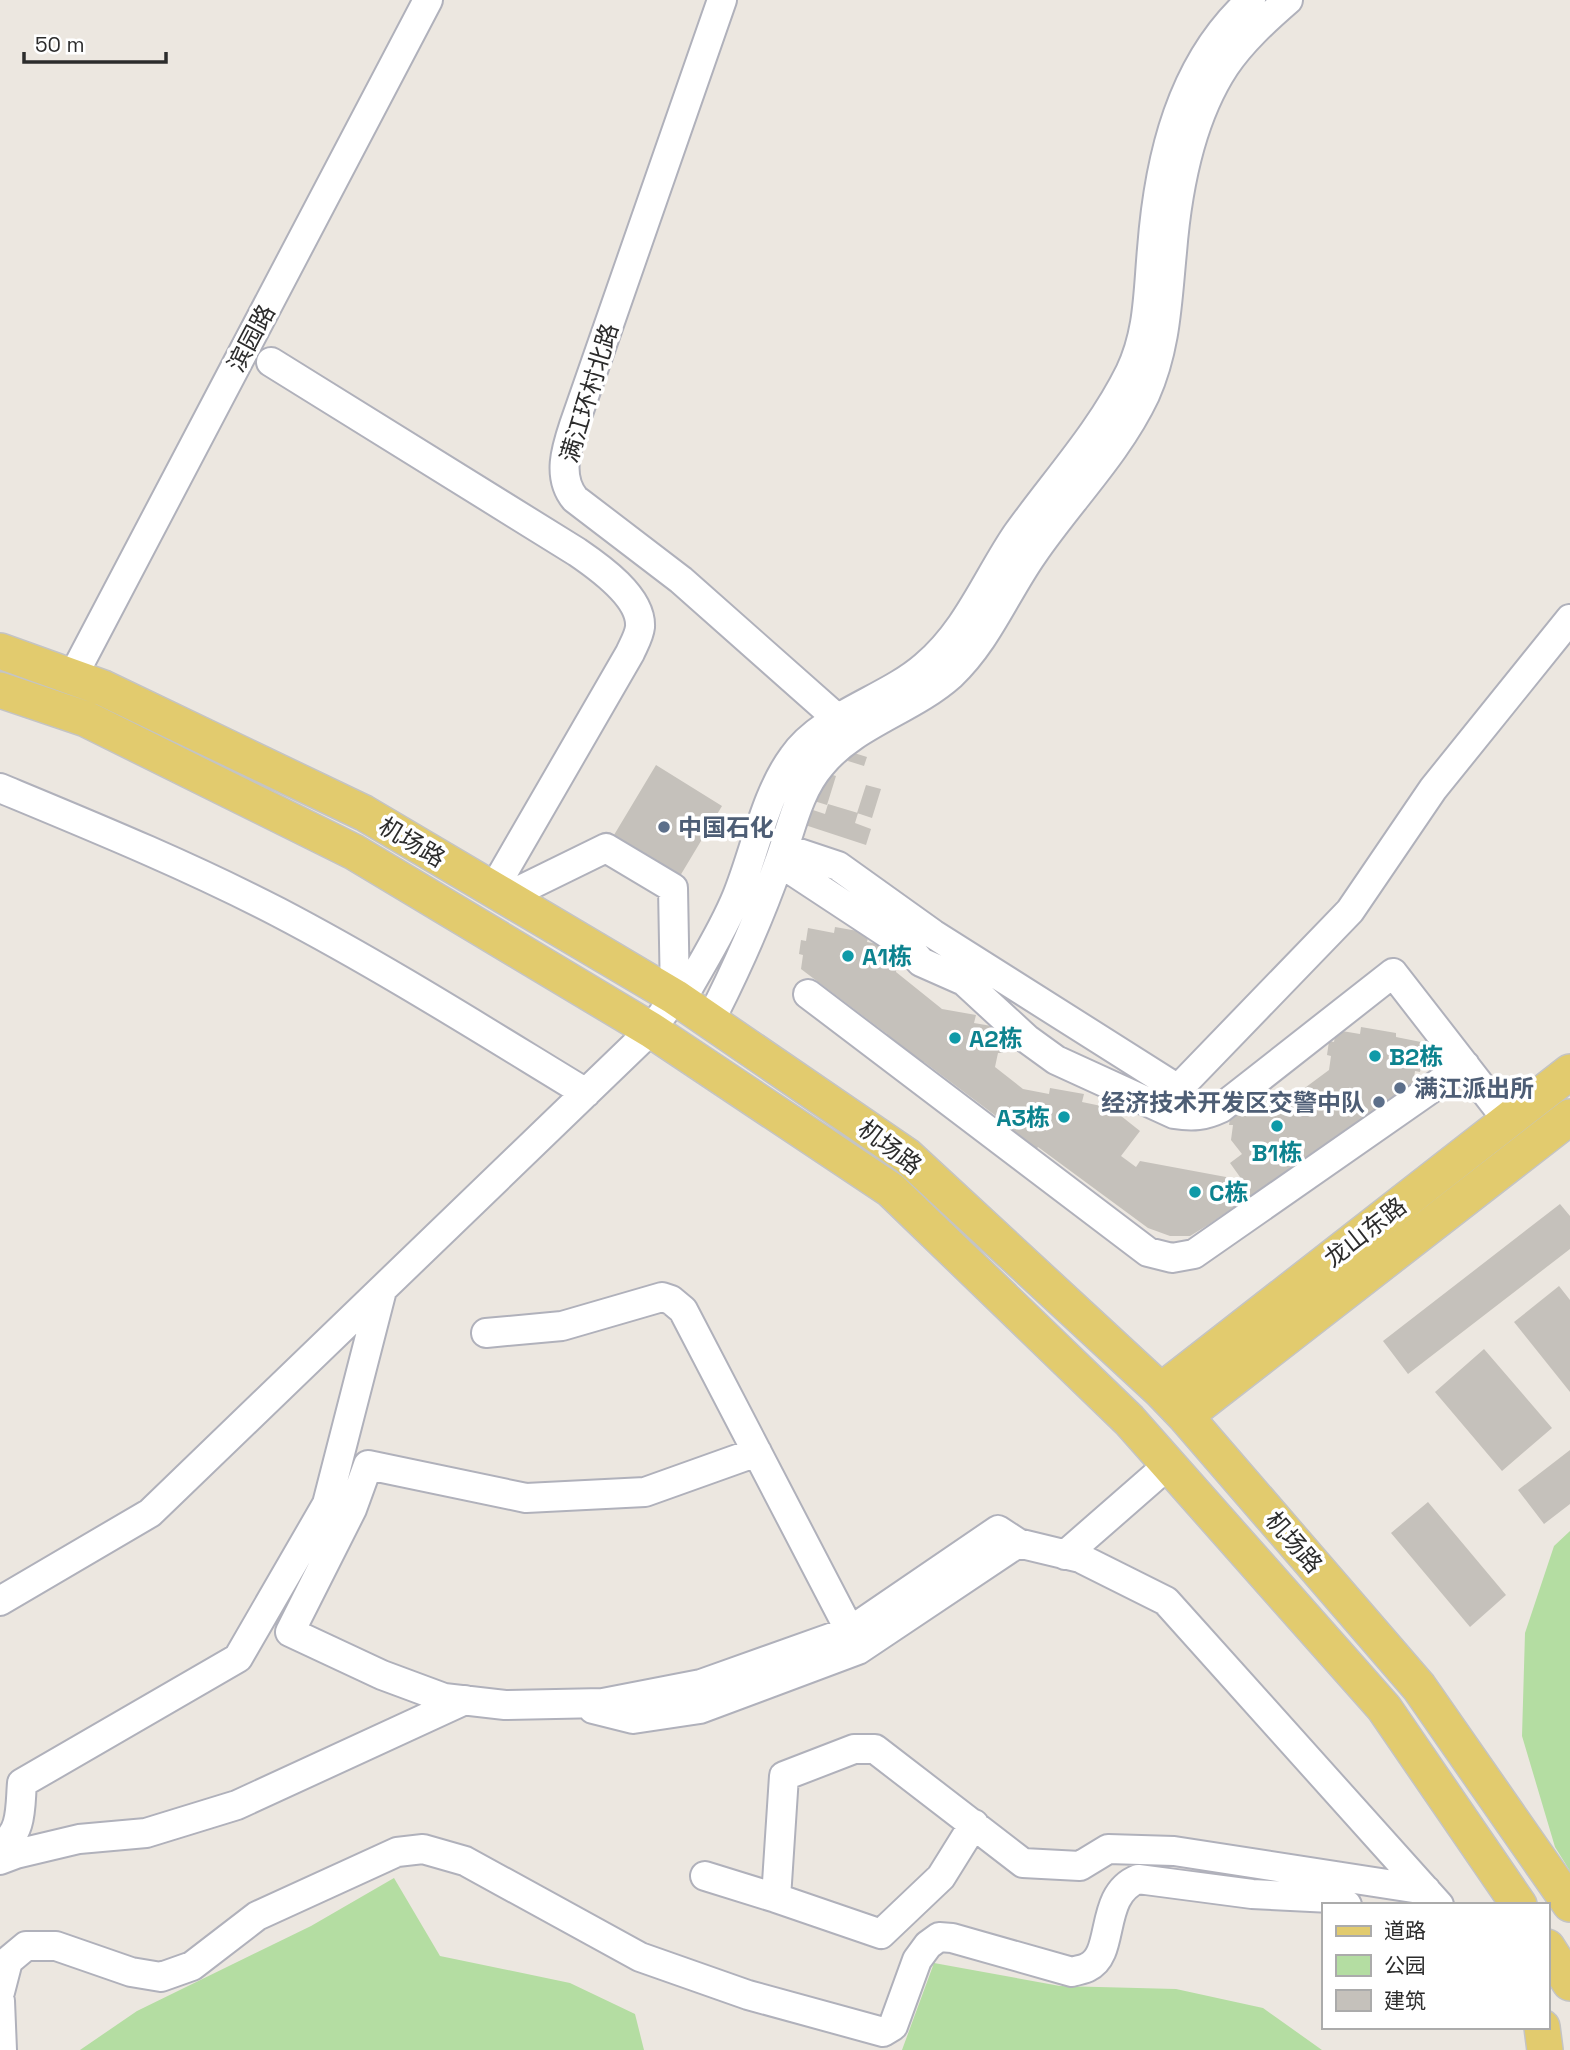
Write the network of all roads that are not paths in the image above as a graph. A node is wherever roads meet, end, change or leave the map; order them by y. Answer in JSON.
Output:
{"nodes":[{"id":1,"x":428,"y":0,"type":"edge"},
{"id":2,"x":722,"y":0,"type":"edge"},
{"id":3,"x":1251,"y":0,"type":"edge"},
{"id":4,"x":1288,"y":0,"type":"edge"},
{"id":5,"x":271,"y":362,"type":"dead end"},
{"id":6,"x":1570,"y":619,"type":"edge"},
{"id":7,"x":0,"y":651,"type":"edge"},
{"id":8,"x":73,"y":676,"type":"junction"},
{"id":9,"x":0,"y":690,"type":"edge"},
{"id":10,"x":839,"y":720,"type":"junction"},
{"id":11,"x":0,"y":788,"type":"edge"},
{"id":12,"x":782,"y":855,"type":"junction"},
{"id":13,"x":500,"y":894,"type":"junction"},
{"id":14,"x":808,"y":994,"type":"dead end"},
{"id":15,"x":678,"y":999,"type":"junction"},
{"id":16,"x":710,"y":1021,"type":"junction"},
{"id":17,"x":651,"y":1030,"type":"junction"},
{"id":18,"x":1465,"y":1065,"type":"junction"},
{"id":19,"x":1570,"y":1072,"type":"edge"},
{"id":20,"x":586,"y":1093,"type":"junction"},
{"id":21,"x":1570,"y":1117,"type":"edge"},
{"id":22,"x":1508,"y":1121,"type":"junction"},
{"id":23,"x":382,"y":1290,"type":"junction"},
{"id":24,"x":486,"y":1333,"type":"dead end"},
{"id":25,"x":1221,"y":1344,"type":"junction"},
{"id":26,"x":1242,"y":1372,"type":"junction"},
{"id":27,"x":1161,"y":1391,"type":"junction"},
{"id":28,"x":1185,"y":1416,"type":"junction"},
{"id":29,"x":757,"y":1452,"type":"junction"},
{"id":30,"x":1168,"y":1465,"type":"junction"},
{"id":31,"x":1018,"y":1543,"type":"junction"},
{"id":32,"x":1065,"y":1555,"type":"junction"},
{"id":33,"x":0,"y":1601,"type":"edge"},
{"id":34,"x":850,"y":1631,"type":"junction"},
{"id":35,"x":465,"y":1700,"type":"junction"},
{"id":36,"x":570,"y":1703,"type":"junction"},
{"id":37,"x":974,"y":1825,"type":"junction"},
{"id":38,"x":0,"y":1845,"type":"edge"},
{"id":39,"x":0,"y":1860,"type":"edge"},
{"id":40,"x":705,"y":1876,"type":"dead end"},
{"id":41,"x":1564,"y":1895,"type":"edge"},
{"id":42,"x":776,"y":1898,"type":"junction"},
{"id":43,"x":1432,"y":1898,"type":"edge"},
{"id":44,"x":1342,"y":1903,"type":"edge"},
{"id":45,"x":1518,"y":1903,"type":"edge"},
{"id":46,"x":1549,"y":1920,"type":"edge"},
{"id":47,"x":1549,"y":1950,"type":"edge"},
{"id":48,"x":1570,"y":1983,"type":"edge"},
{"id":49,"x":0,"y":1992,"type":"edge"},
{"id":50,"x":0,"y":2001,"type":"edge"},
{"id":51,"x":1542,"y":2029,"type":"edge"},
{"id":52,"x":2,"y":2050,"type":"edge"},
{"id":53,"x":1545,"y":2050,"type":"edge"}],
"edges":[{"from":1,"to":8,"type":"street","name":"滨园路"},
{"from":2,"to":10,"type":"street","name":"满江环村北路"},
{"from":3,"to":10,"type":"street"},
{"from":4,"to":12,"type":"street"},
{"from":5,"to":13,"type":"street"},
{"from":6,"to":12,"type":"street"},
{"from":7,"to":8,"type":"main road","name":"机场路"},
{"from":8,"to":13,"type":"main road","name":"机场路"},
{"from":9,"to":17,"type":"main road","name":"机场路"},
{"from":10,"to":15,"type":"street"},
{"from":11,"to":20,"type":"street"},
{"from":12,"to":16,"type":"street"},
{"from":12,"to":18,"type":"street"},
{"from":13,"to":15,"type":"main road","name":"机场路"},
{"from":13,"to":15,"type":"street"},
{"from":14,"to":18,"type":"street"},
{"from":15,"to":16,"type":"main road","name":"机场路"},
{"from":15,"to":17,"type":"street"},
{"from":16,"to":27,"type":"main road","name":"机场路"},
{"from":17,"to":20,"type":"street"},
{"from":17,"to":30,"type":"main road","name":"机场路"},
{"from":18,"to":22,"type":"street"},
{"from":19,"to":22,"type":"main road","name":"龙山东路"},
{"from":20,"to":23,"type":"street"},
{"from":21,"to":26,"type":"main road","name":"龙山东路"},
{"from":22,"to":25,"type":"main road","name":"龙山东路"},
{"from":23,"to":33,"type":"street"},
{"from":23,"to":38,"type":"street"},
{"from":24,"to":29,"type":"street"},
{"from":25,"to":26,"type":"main road"},
{"from":25,"to":27,"type":"main road","name":"龙山东路"},
{"from":26,"to":28,"type":"main road","name":"龙山东路"},
{"from":27,"to":28,"type":"main road","name":"机场路"},
{"from":28,"to":41,"type":"main road","name":"机场路"},
{"from":29,"to":34,"type":"street"},
{"from":29,"to":35,"type":"street"},
{"from":30,"to":32,"type":"street"},
{"from":30,"to":45,"type":"main road","name":"机场路"},
{"from":31,"to":32,"type":"street"},
{"from":31,"to":34,"type":"street"},
{"from":31,"to":36,"type":"street"},
{"from":32,"to":43,"type":"street"},
{"from":34,"to":36,"type":"street"},
{"from":35,"to":36,"type":"street"},
{"from":35,"to":39,"type":"street"},
{"from":37,"to":42,"type":"street"},
{"from":37,"to":42,"type":"street"},
{"from":37,"to":43,"type":"street"},
{"from":40,"to":42,"type":"street"},
{"from":41,"to":46,"type":"main road"},
{"from":44,"to":49,"type":"street"},
{"from":47,"to":48,"type":"main road"},
{"from":50,"to":52,"type":"street"},
{"from":51,"to":53,"type":"main road"}]}
